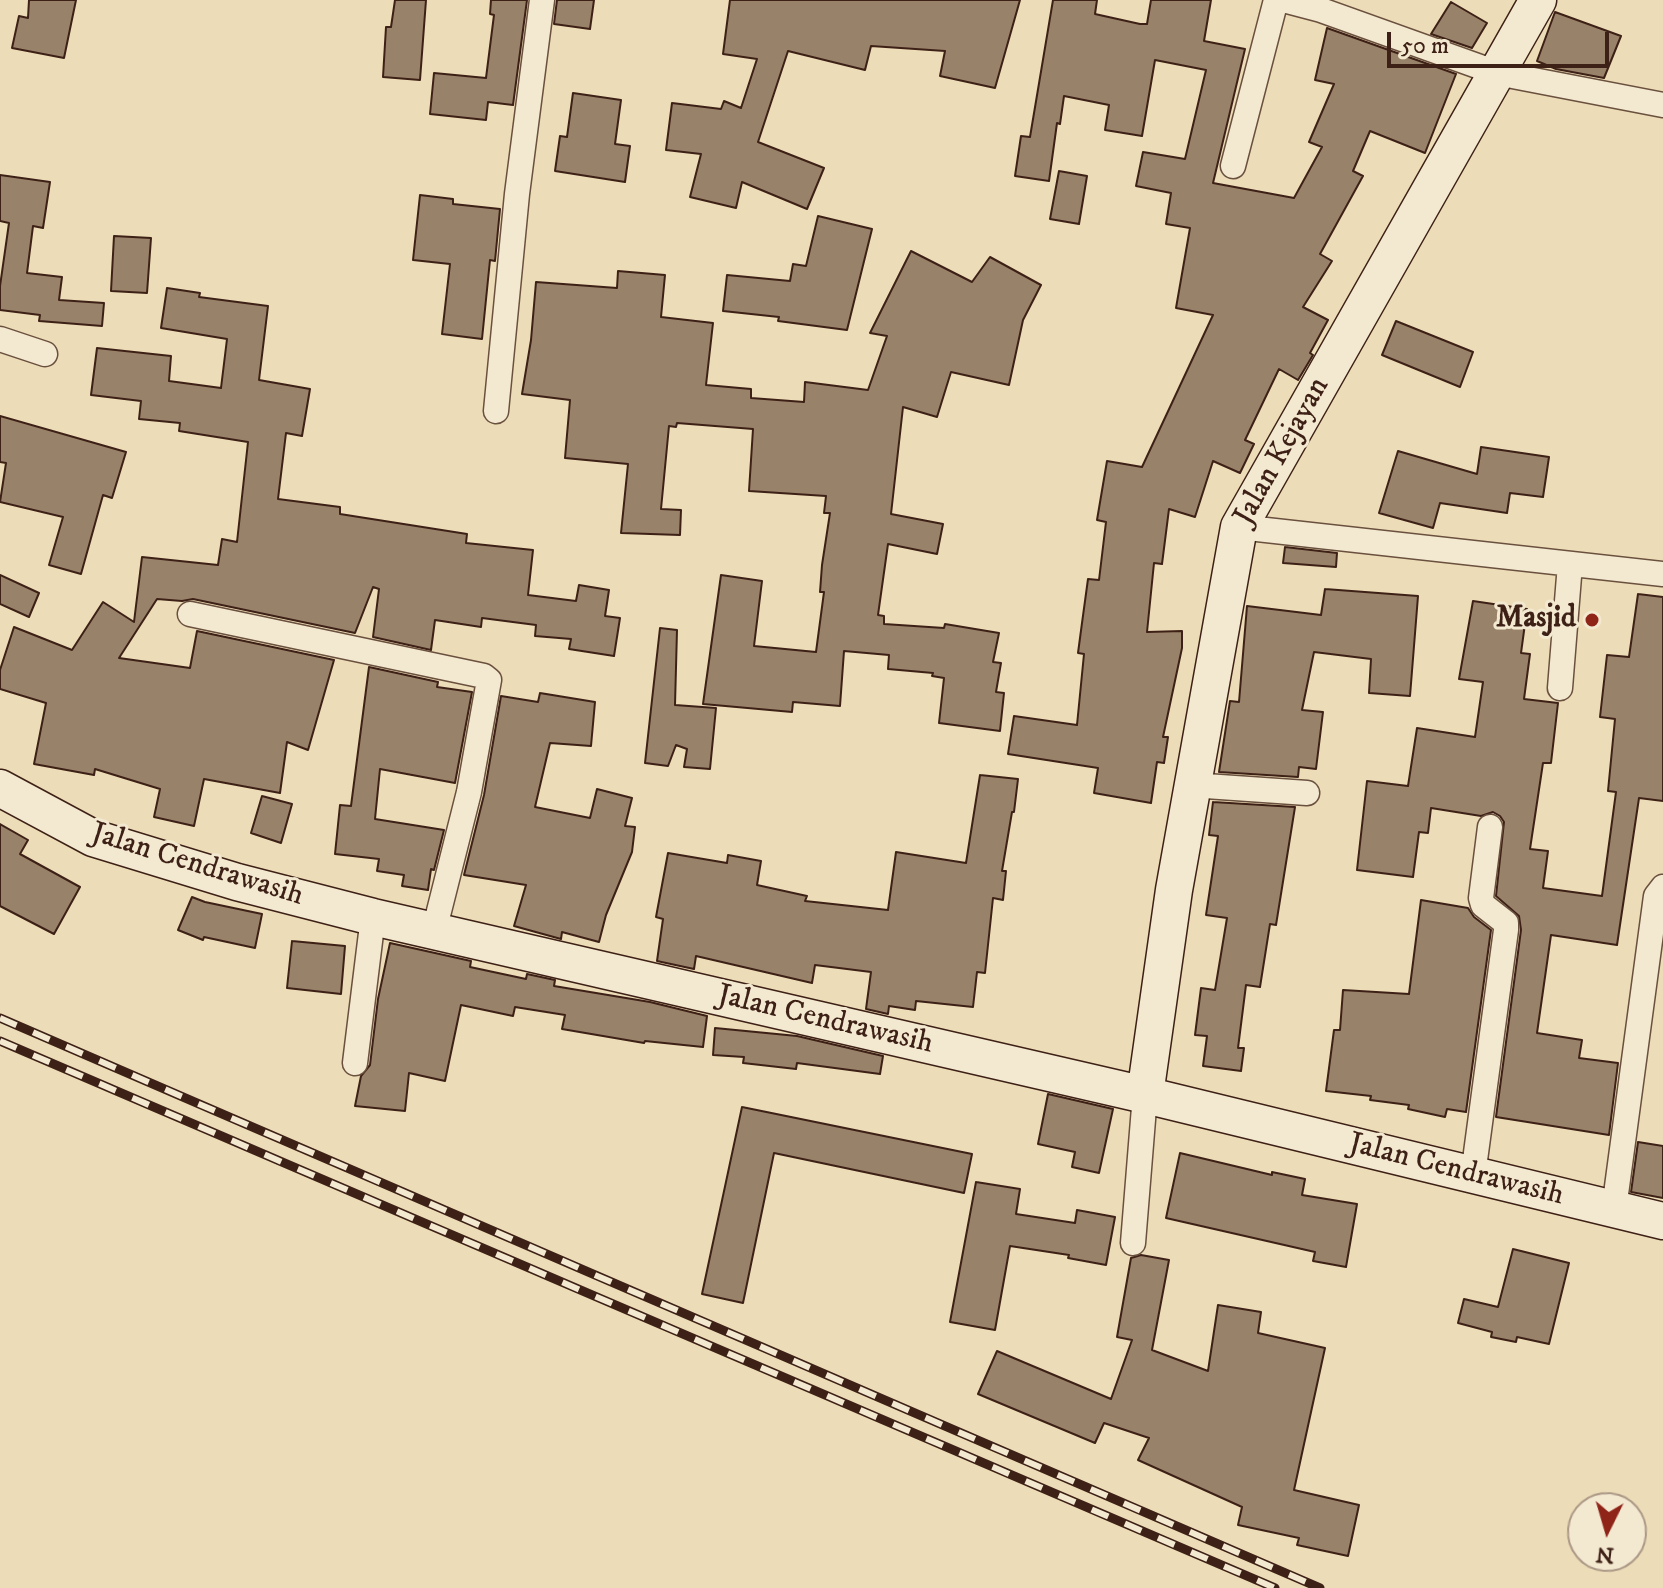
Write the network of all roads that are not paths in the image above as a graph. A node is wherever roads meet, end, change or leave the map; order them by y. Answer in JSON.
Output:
{"nodes":[{"id":1,"x":542,"y":0,"type":"edge"},
{"id":2,"x":1276,"y":0,"type":"edge"},
{"id":3,"x":1283,"y":0,"type":"edge"},
{"id":4,"x":1538,"y":0,"type":"edge"},
{"id":5,"x":1497,"y":73,"type":"junction"},
{"id":6,"x":1663,"y":105,"type":"edge"},
{"id":7,"x":1233,"y":166,"type":"dead end"},
{"id":8,"x":0,"y":339,"type":"edge"},
{"id":9,"x":45,"y":354,"type":"dead end"},
{"id":10,"x":496,"y":411,"type":"dead end"},
{"id":11,"x":1239,"y":527,"type":"junction"},
{"id":12,"x":1570,"y":564,"type":"junction"},
{"id":13,"x":1663,"y":574,"type":"edge"},
{"id":14,"x":190,"y":614,"type":"dead end"},
{"id":15,"x":1560,"y":688,"type":"dead end"},
{"id":16,"x":1191,"y":785,"type":"junction"},
{"id":17,"x":0,"y":788,"type":"edge"},
{"id":18,"x":1307,"y":793,"type":"dead end"},
{"id":19,"x":1490,"y":827,"type":"dead end"},
{"id":20,"x":1663,"y":887,"type":"edge"},
{"id":21,"x":373,"y":917,"type":"junction"},
{"id":22,"x":434,"y":931,"type":"junction"},
{"id":23,"x":355,"y":1063,"type":"dead end"},
{"id":24,"x":1145,"y":1095,"type":"junction"},
{"id":25,"x":1473,"y":1175,"type":"junction"},
{"id":26,"x":1614,"y":1209,"type":"junction"},
{"id":27,"x":1663,"y":1221,"type":"edge"},
{"id":28,"x":1133,"y":1243,"type":"dead end"}],
"edges":[{"from":1,"to":10,"type":"street"},
{"from":2,"to":7,"type":"street"},
{"from":3,"to":5,"type":"street"},
{"from":4,"to":5,"type":"main road","name":"Jalan Kejayan"},
{"from":5,"to":6,"type":"street"},
{"from":5,"to":11,"type":"main road","name":"Jalan Kejayan"},
{"from":8,"to":9,"type":"street"},
{"from":11,"to":12,"type":"street"},
{"from":11,"to":16,"type":"main road","name":"Jalan Kejayan"},
{"from":12,"to":13,"type":"street"},
{"from":12,"to":15,"type":"street"},
{"from":14,"to":22,"type":"street"},
{"from":16,"to":18,"type":"street"},
{"from":16,"to":24,"type":"main road","name":"Jalan Kejayan"},
{"from":17,"to":21,"type":"main road","name":"Jalan Cendrawasih"},
{"from":19,"to":25,"type":"street"},
{"from":20,"to":26,"type":"street"},
{"from":21,"to":22,"type":"main road","name":"Jalan Cendrawasih"},
{"from":21,"to":23,"type":"street"},
{"from":22,"to":24,"type":"main road","name":"Jalan Cendrawasih"},
{"from":24,"to":25,"type":"main road","name":"Jalan Cendrawasih"},
{"from":24,"to":28,"type":"street"},
{"from":25,"to":26,"type":"main road","name":"Jalan Cendrawasih"},
{"from":26,"to":27,"type":"main road","name":"Jalan Cendrawasih"}]}
